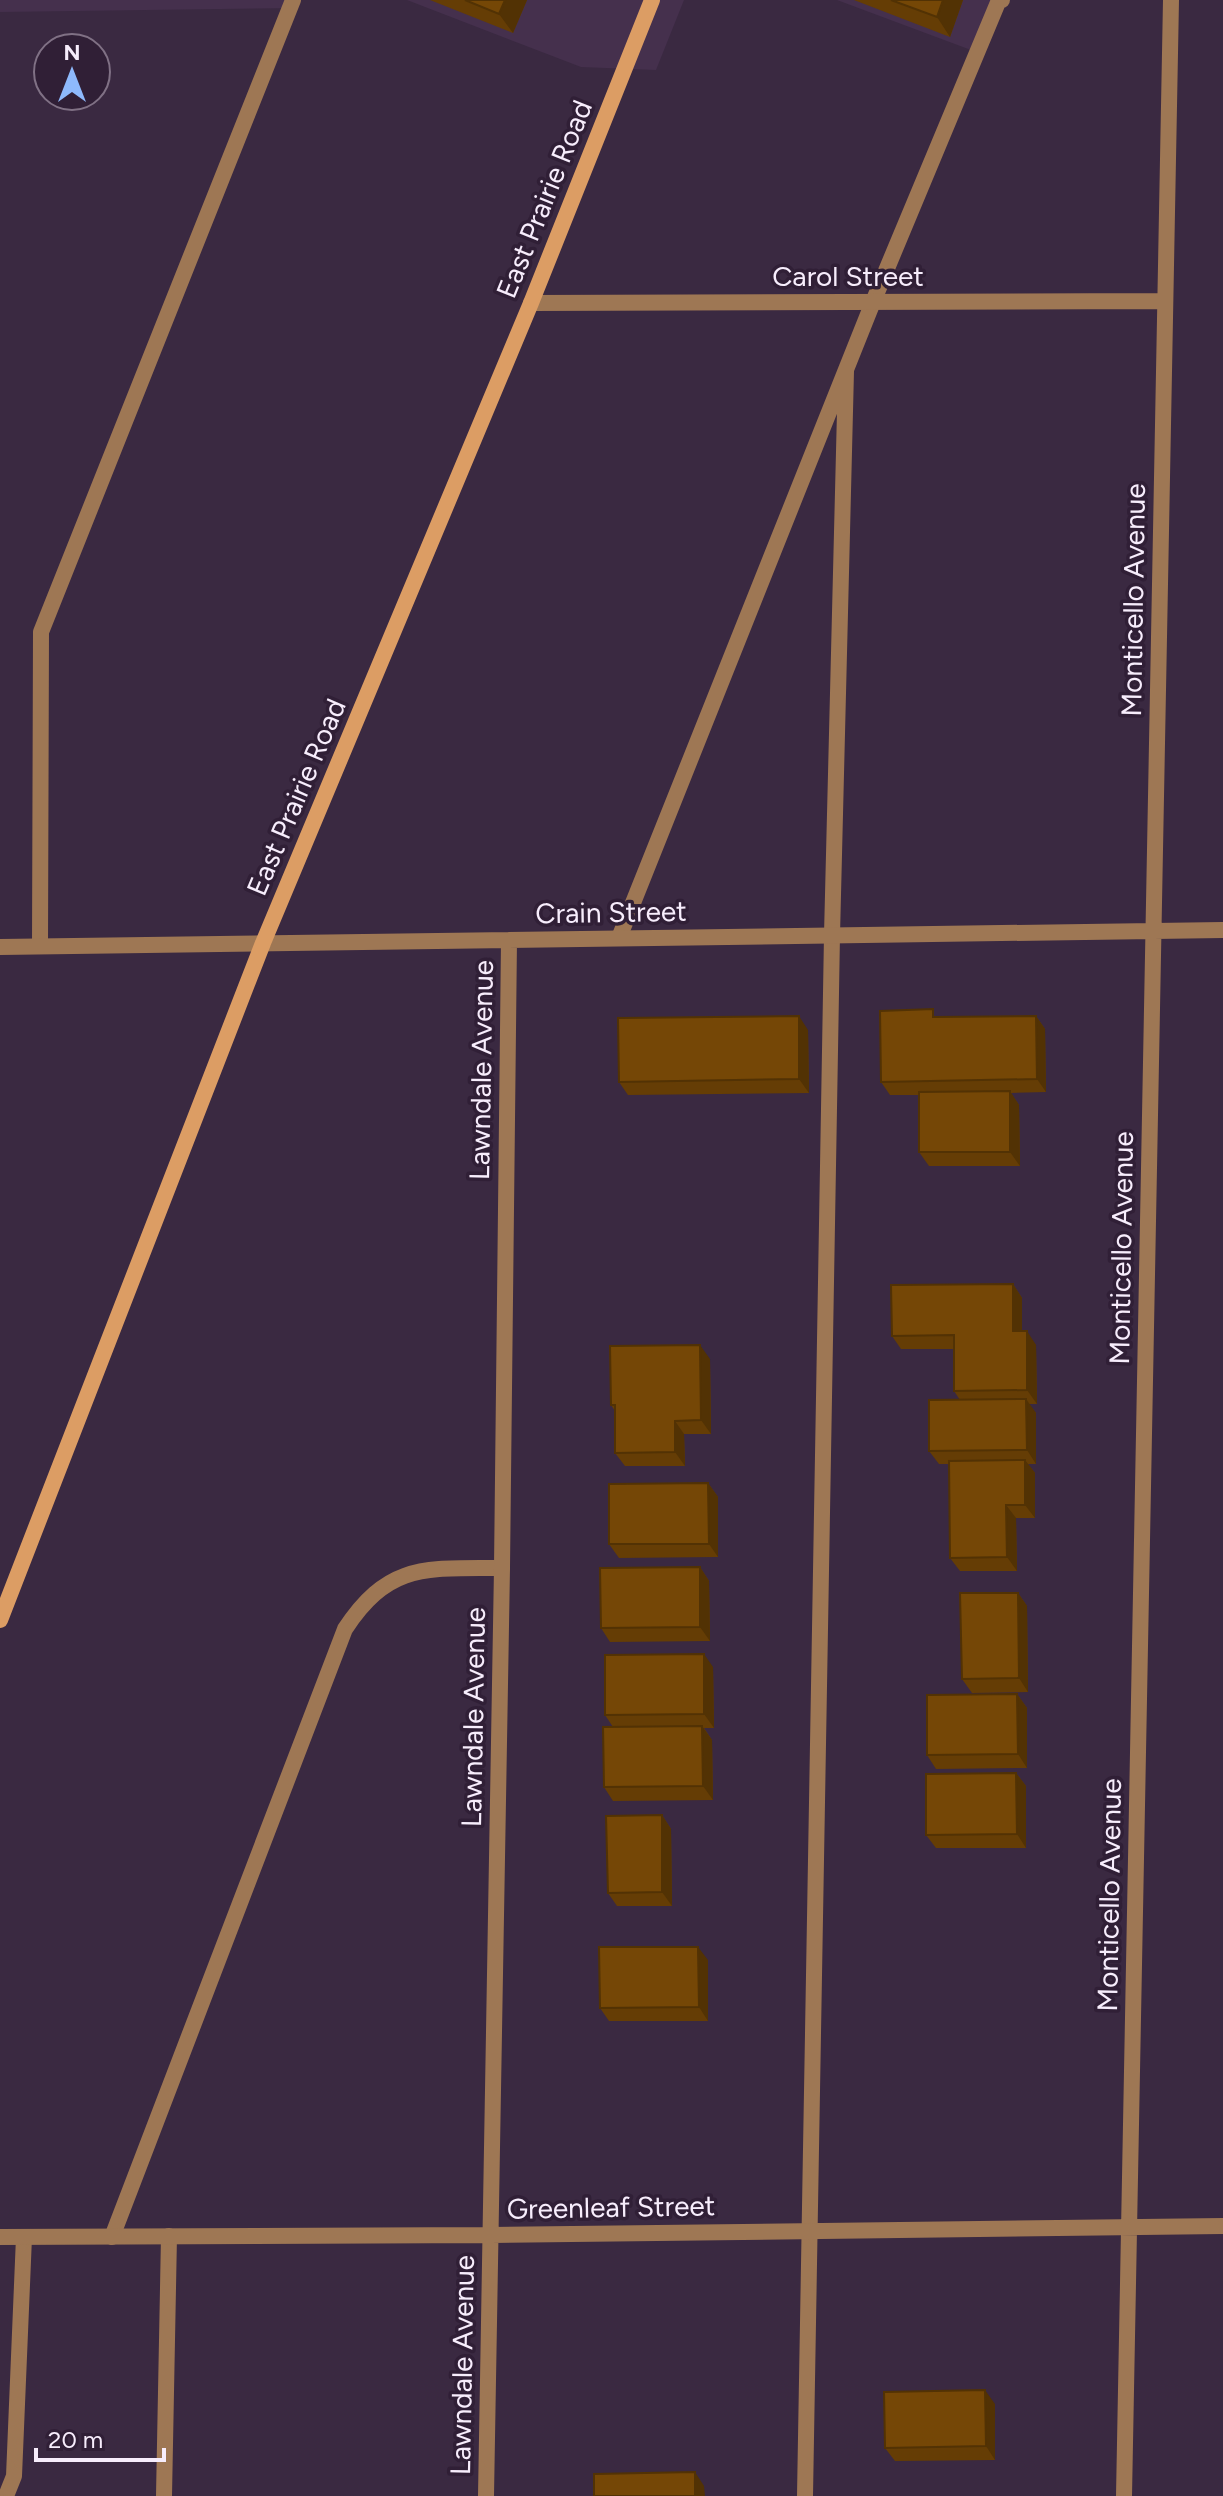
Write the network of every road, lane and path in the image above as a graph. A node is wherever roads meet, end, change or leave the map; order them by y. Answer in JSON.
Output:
{"nodes":[{"id":1,"x":293,"y":0,"type":"edge"},
{"id":2,"x":652,"y":0,"type":"edge"},
{"id":3,"x":1002,"y":0,"type":"edge"},
{"id":4,"x":1171,"y":0,"type":"edge"},
{"id":5,"x":1165,"y":301,"type":"junction"},
{"id":6,"x":873,"y":302,"type":"junction"},
{"id":7,"x":531,"y":303,"type":"junction"},
{"id":8,"x":846,"y":371,"type":"junction"},
{"id":9,"x":1223,"y":930,"type":"edge"},
{"id":10,"x":1153,"y":931,"type":"junction"},
{"id":11,"x":832,"y":935,"type":"junction"},
{"id":12,"x":619,"y":938,"type":"junction"},
{"id":13,"x":509,"y":940,"type":"junction"},
{"id":14,"x":263,"y":943,"type":"junction"},
{"id":15,"x":40,"y":946,"type":"junction"},
{"id":16,"x":0,"y":947,"type":"edge"},
{"id":17,"x":502,"y":1568,"type":"junction"},
{"id":18,"x":0,"y":1620,"type":"edge"},
{"id":19,"x":1223,"y":2226,"type":"edge"},
{"id":20,"x":1129,"y":2227,"type":"junction"},
{"id":21,"x":810,"y":2231,"type":"junction"},
{"id":22,"x":491,"y":2235,"type":"junction"},
{"id":23,"x":169,"y":2236,"type":"junction"},
{"id":24,"x":0,"y":2237,"type":"edge"},
{"id":25,"x":24,"y":2237,"type":"junction"},
{"id":26,"x":112,"y":2237,"type":"junction"},
{"id":27,"x":6,"y":2496,"type":"edge"},
{"id":28,"x":164,"y":2496,"type":"edge"},
{"id":29,"x":486,"y":2496,"type":"edge"},
{"id":30,"x":805,"y":2496,"type":"edge"},
{"id":31,"x":1124,"y":2496,"type":"edge"}],
"edges":[{"from":1,"to":15,"type":"street"},
{"from":2,"to":7,"type":"street","name":"East Prairie Road"},
{"from":3,"to":6,"type":"street"},
{"from":4,"to":5,"type":"street","name":"Monticello Avenue"},
{"from":5,"to":6,"type":"street","name":"Carol Street"},
{"from":5,"to":10,"type":"street","name":"Monticello Avenue"},
{"from":6,"to":7,"type":"street","name":"Carol Street"},
{"from":6,"to":8,"type":"street"},
{"from":7,"to":14,"type":"street","name":"East Prairie Road"},
{"from":8,"to":11,"type":"street"},
{"from":8,"to":12,"type":"street"},
{"from":9,"to":10,"type":"street","name":"Crain Street"},
{"from":10,"to":11,"type":"street","name":"Crain Street"},
{"from":10,"to":20,"type":"street","name":"Monticello Avenue"},
{"from":11,"to":12,"type":"street","name":"Crain Street"},
{"from":11,"to":21,"type":"street"},
{"from":12,"to":13,"type":"street","name":"Crain Street"},
{"from":13,"to":14,"type":"street","name":"Crain Street"},
{"from":13,"to":17,"type":"street","name":"Lawndale Avenue"},
{"from":14,"to":15,"type":"street","name":"Crain Street"},
{"from":14,"to":18,"type":"street","name":"East Prairie Road"},
{"from":15,"to":16,"type":"street","name":"Crain Street"},
{"from":17,"to":22,"type":"street","name":"Lawndale Avenue"},
{"from":17,"to":26,"type":"street"},
{"from":19,"to":20,"type":"street","name":"Greenleaf Street"},
{"from":20,"to":21,"type":"street","name":"Greenleaf Street"},
{"from":20,"to":31,"type":"street","name":"Monticello Avenue"},
{"from":21,"to":22,"type":"street","name":"Greenleaf Street"},
{"from":21,"to":30,"type":"street"},
{"from":22,"to":23,"type":"street","name":"Greenleaf Street"},
{"from":22,"to":29,"type":"street","name":"Lawndale Avenue"},
{"from":23,"to":26,"type":"street","name":"Greenleaf Street"},
{"from":23,"to":28,"type":"street"},
{"from":24,"to":25,"type":"street","name":"Greenleaf Street"},
{"from":25,"to":26,"type":"street","name":"Greenleaf Street"},
{"from":25,"to":27,"type":"street"}]}
